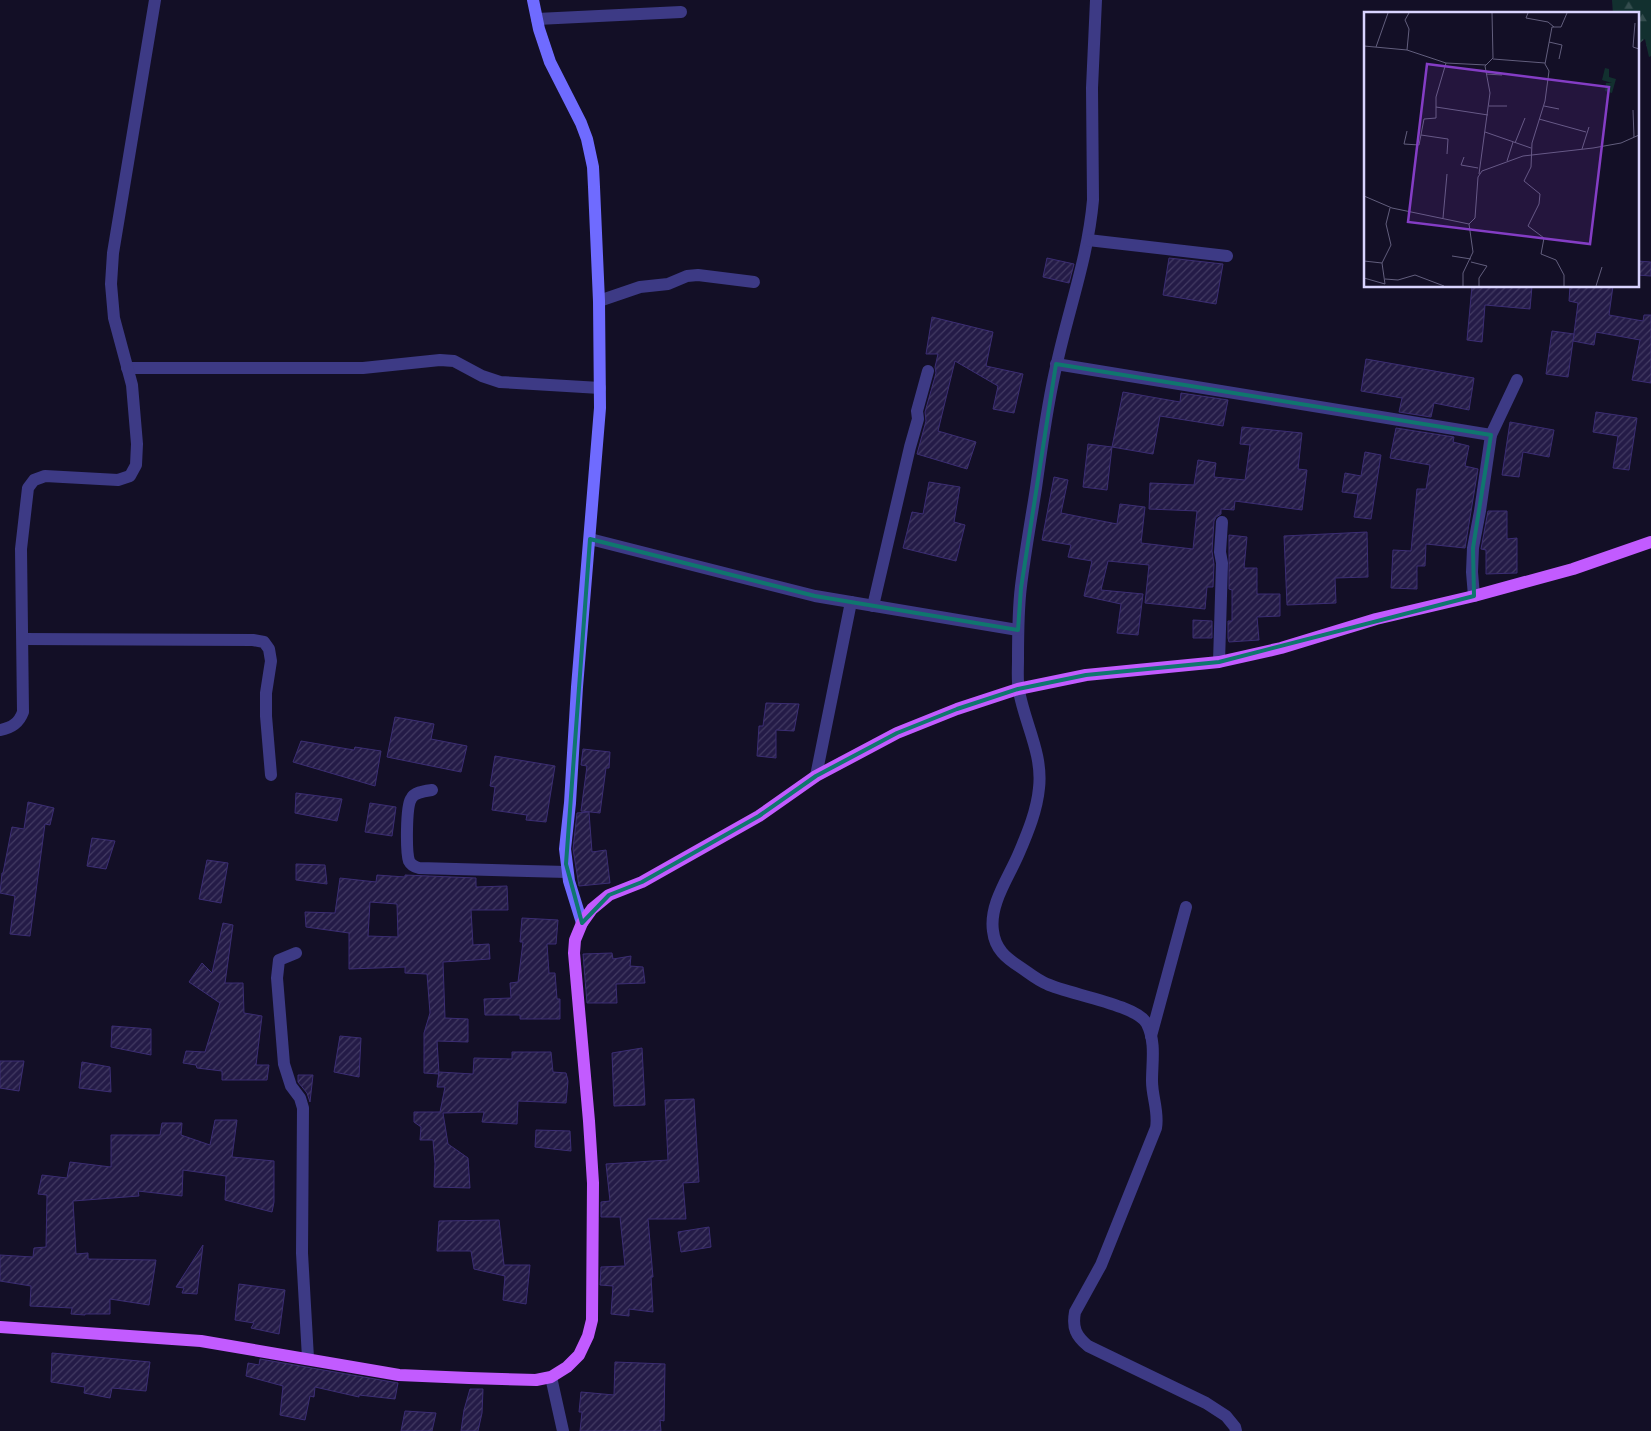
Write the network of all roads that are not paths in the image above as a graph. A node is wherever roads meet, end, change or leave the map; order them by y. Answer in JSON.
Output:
{"nodes":[{"id":1,"x":155,"y":0,"type":"edge"},
{"id":2,"x":532,"y":0,"type":"edge"},
{"id":3,"x":1096,"y":0,"type":"edge"},
{"id":4,"x":681,"y":12,"type":"dead end"},
{"id":5,"x":537,"y":20,"type":"junction"},
{"id":6,"x":1088,"y":240,"type":"junction"},
{"id":7,"x":1227,"y":256,"type":"dead end"},
{"id":8,"x":754,"y":282,"type":"dead end"},
{"id":9,"x":599,"y":301,"type":"junction"},
{"id":10,"x":1056,"y":364,"type":"junction"},
{"id":11,"x":127,"y":368,"type":"junction"},
{"id":12,"x":928,"y":371,"type":"dead end"},
{"id":13,"x":1517,"y":380,"type":"dead end"},
{"id":14,"x":600,"y":388,"type":"junction"},
{"id":15,"x":1491,"y":434,"type":"junction"},
{"id":16,"x":1222,"y":522,"type":"dead end"},
{"id":17,"x":590,"y":539,"type":"junction"},
{"id":18,"x":1651,"y":542,"type":"edge"},
{"id":19,"x":1474,"y":596,"type":"junction"},
{"id":20,"x":851,"y":602,"type":"junction"},
{"id":21,"x":873,"y":606,"type":"junction"},
{"id":22,"x":1018,"y":630,"type":"junction"},
{"id":23,"x":23,"y":639,"type":"junction"},
{"id":24,"x":1219,"y":662,"type":"junction"},
{"id":25,"x":1018,"y":689,"type":"junction"},
{"id":26,"x":0,"y":730,"type":"edge"},
{"id":27,"x":271,"y":775,"type":"dead end"},
{"id":28,"x":816,"y":776,"type":"junction"},
{"id":29,"x":432,"y":790,"type":"dead end"},
{"id":30,"x":567,"y":872,"type":"junction"},
{"id":31,"x":1186,"y":907,"type":"dead end"},
{"id":32,"x":582,"y":923,"type":"junction"},
{"id":33,"x":296,"y":954,"type":"dead end"},
{"id":34,"x":1151,"y":1036,"type":"junction"},
{"id":35,"x":0,"y":1326,"type":"edge"},
{"id":36,"x":308,"y":1358,"type":"junction"},
{"id":37,"x":552,"y":1376,"type":"junction"},
{"id":38,"x":563,"y":1431,"type":"edge"},
{"id":39,"x":1236,"y":1431,"type":"edge"}],
"edges":[{"from":1,"to":11,"type":"street"},
{"from":2,"to":5,"type":"street"},
{"from":3,"to":6,"type":"street"},
{"from":4,"to":5,"type":"street"},
{"from":5,"to":9,"type":"street"},
{"from":6,"to":7,"type":"street"},
{"from":6,"to":10,"type":"street"},
{"from":8,"to":9,"type":"street"},
{"from":9,"to":14,"type":"street"},
{"from":10,"to":15,"type":"street"},
{"from":10,"to":22,"type":"street"},
{"from":11,"to":14,"type":"street"},
{"from":11,"to":23,"type":"street"},
{"from":12,"to":21,"type":"street"},
{"from":13,"to":15,"type":"street"},
{"from":14,"to":17,"type":"street"},
{"from":15,"to":19,"type":"street"},
{"from":16,"to":24,"type":"street"},
{"from":17,"to":20,"type":"street"},
{"from":17,"to":30,"type":"street"},
{"from":18,"to":19,"type":"main road"},
{"from":19,"to":24,"type":"main road"},
{"from":20,"to":21,"type":"street"},
{"from":20,"to":28,"type":"street"},
{"from":21,"to":22,"type":"street"},
{"from":22,"to":25,"type":"street"},
{"from":23,"to":26,"type":"street"},
{"from":23,"to":27,"type":"street"},
{"from":24,"to":25,"type":"main road"},
{"from":25,"to":28,"type":"main road"},
{"from":25,"to":34,"type":"street"},
{"from":28,"to":32,"type":"main road"},
{"from":29,"to":30,"type":"street"},
{"from":30,"to":32,"type":"street"},
{"from":31,"to":34,"type":"street"},
{"from":32,"to":37,"type":"main road"},
{"from":33,"to":36,"type":"street"},
{"from":34,"to":39,"type":"street"},
{"from":35,"to":36,"type":"main road"},
{"from":36,"to":37,"type":"main road"},
{"from":37,"to":38,"type":"street"}]}
